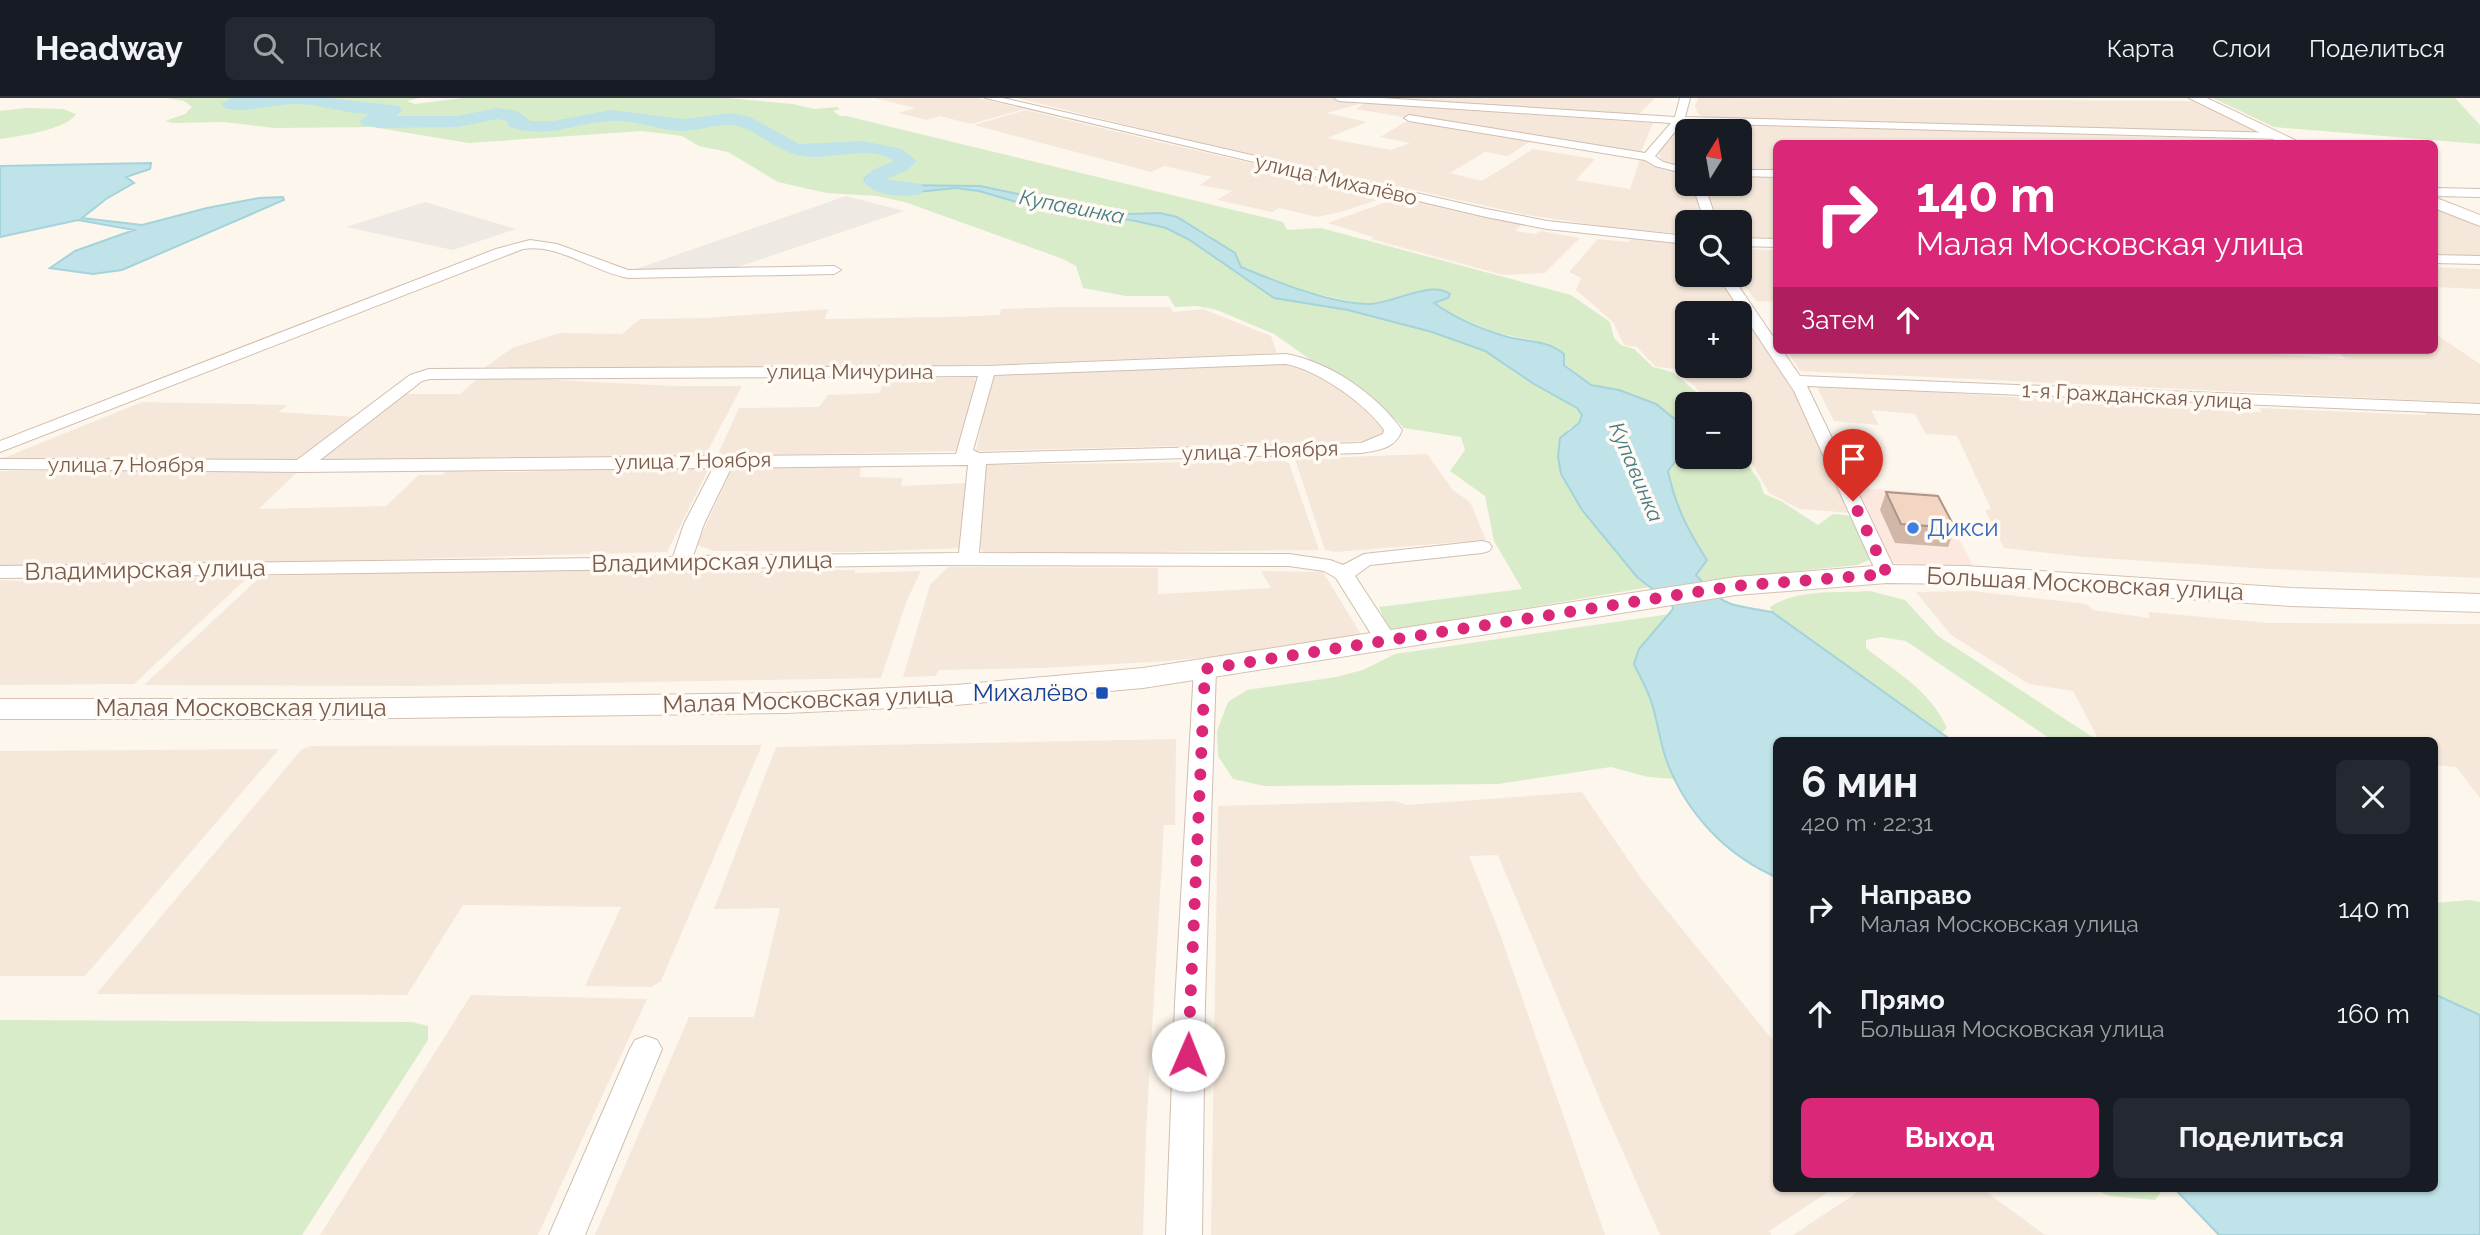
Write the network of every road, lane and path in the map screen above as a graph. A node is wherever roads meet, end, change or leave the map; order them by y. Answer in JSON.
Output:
{"nodes":[{"id":1,"x":990,"y":98,"type":"edge"},
{"id":2,"x":1339,"y":98,"type":"edge"},
{"id":3,"x":1670,"y":98,"type":"edge"},
{"id":4,"x":2195,"y":98,"type":"edge"},
{"id":5,"x":1684,"y":99,"type":"edge"},
{"id":6,"x":1393,"y":116,"type":"dead end"},
{"id":7,"x":1679,"y":119,"type":"edge"},
{"id":8,"x":1675,"y":120,"type":"edge"},
{"id":9,"x":1752,"y":122,"type":"edge"},
{"id":10,"x":1675,"y":125,"type":"edge"},
{"id":11,"x":2280,"y":136,"type":"junction"},
{"id":12,"x":2288,"y":140,"type":"edge"},
{"id":13,"x":1648,"y":156,"type":"junction"},
{"id":14,"x":1675,"y":168,"type":"edge"},
{"id":15,"x":1752,"y":173,"type":"edge"},
{"id":16,"x":1773,"y":174,"type":"edge"},
{"id":17,"x":2438,"y":192,"type":"edge"},
{"id":18,"x":2480,"y":193,"type":"edge"},
{"id":19,"x":2438,"y":204,"type":"edge"},
{"id":20,"x":2480,"y":221,"type":"edge"},
{"id":21,"x":1675,"y":239,"type":"edge"},
{"id":22,"x":1752,"y":242,"type":"edge"},
{"id":23,"x":1773,"y":243,"type":"edge"},
{"id":24,"x":2438,"y":259,"type":"edge"},
{"id":25,"x":2480,"y":260,"type":"edge"},
{"id":26,"x":834,"y":270,"type":"dead end"},
{"id":27,"x":1732,"y":287,"type":"edge"},
{"id":28,"x":1773,"y":348,"type":"edge"},
{"id":29,"x":1777,"y":354,"type":"edge"},
{"id":30,"x":987,"y":371,"type":"junction"},
{"id":31,"x":1795,"y":381,"type":"junction"},
{"id":32,"x":2480,"y":409,"type":"edge"},
{"id":33,"x":1386,"y":442,"type":"joint"},
{"id":34,"x":0,"y":447,"type":"edge"},
{"id":35,"x":975,"y":459,"type":"junction"},
{"id":36,"x":726,"y":460,"type":"junction"},
{"id":37,"x":0,"y":464,"type":"edge"},
{"id":38,"x":299,"y":467,"type":"junction"},
{"id":39,"x":1482,"y":548,"type":"dead end"},
{"id":40,"x":968,"y":559,"type":"junction"},
{"id":41,"x":681,"y":562,"type":"junction"},
{"id":42,"x":0,"y":572,"type":"edge"},
{"id":43,"x":1344,"y":574,"type":"junction"},
{"id":44,"x":1887,"y":574,"type":"junction"},
{"id":45,"x":1692,"y":593,"type":"joint"},
{"id":46,"x":2480,"y":603,"type":"edge"},
{"id":47,"x":1385,"y":640,"type":"junction"},
{"id":48,"x":1205,"y":669,"type":"junction"},
{"id":49,"x":0,"y":709,"type":"edge"},
{"id":50,"x":646,"y":1049,"type":"dead end"},
{"id":51,"x":567,"y":1235,"type":"edge"},
{"id":52,"x":1184,"y":1235,"type":"edge"}],
"edges":[{"from":1,"to":21,"type":"street","name":"улица Михалёво"},
{"from":2,"to":8,"type":"street"},
{"from":3,"to":5,"type":"street"},
{"from":4,"to":11,"type":"main road"},
{"from":5,"to":7,"type":"street"},
{"from":6,"to":13,"type":"street"},
{"from":9,"to":11,"type":"street"},
{"from":10,"to":13,"type":"street"},
{"from":11,"to":12,"type":"main road"},
{"from":13,"to":14,"type":"street"},
{"from":15,"to":16,"type":"street"},
{"from":17,"to":18,"type":"street"},
{"from":19,"to":20,"type":"main road"},
{"from":22,"to":23,"type":"street"},
{"from":24,"to":25,"type":"street"},
{"from":26,"to":34,"type":"street"},
{"from":27,"to":28,"type":"street"},
{"from":29,"to":31,"type":"street"},
{"from":30,"to":33,"type":"street","name":"улица Мичурина"},
{"from":30,"to":35,"type":"street"},
{"from":30,"to":38,"type":"street","name":"улица Мичурина"},
{"from":31,"to":32,"type":"street","name":"1-я Гражданская улица"},
{"from":31,"to":44,"type":"street"},
{"from":33,"to":35,"type":"street","name":"улица 7 Ноября"},
{"from":35,"to":36,"type":"street","name":"улица 7 Ноября"},
{"from":35,"to":40,"type":"street"},
{"from":36,"to":38,"type":"street","name":"улица 7 Ноября"},
{"from":36,"to":41,"type":"street"},
{"from":37,"to":38,"type":"street","name":"улица 7 Ноября"},
{"from":39,"to":43,"type":"street"},
{"from":40,"to":41,"type":"street","name":"Владимирская улица"},
{"from":40,"to":43,"type":"street","name":"Владимирская улица"},
{"from":41,"to":42,"type":"street","name":"Владимирская улица"},
{"from":43,"to":47,"type":"street"},
{"from":44,"to":45,"type":"main road","name":"Большая Московская улица"},
{"from":44,"to":46,"type":"main road","name":"Большая Московская улица"},
{"from":45,"to":47,"type":"main road","name":"Малая Московская улица"},
{"from":47,"to":48,"type":"main road","name":"Малая Московская улица"},
{"from":48,"to":49,"type":"main road","name":"Малая Московская улица"},
{"from":48,"to":52,"type":"street"},
{"from":50,"to":51,"type":"street"}]}
